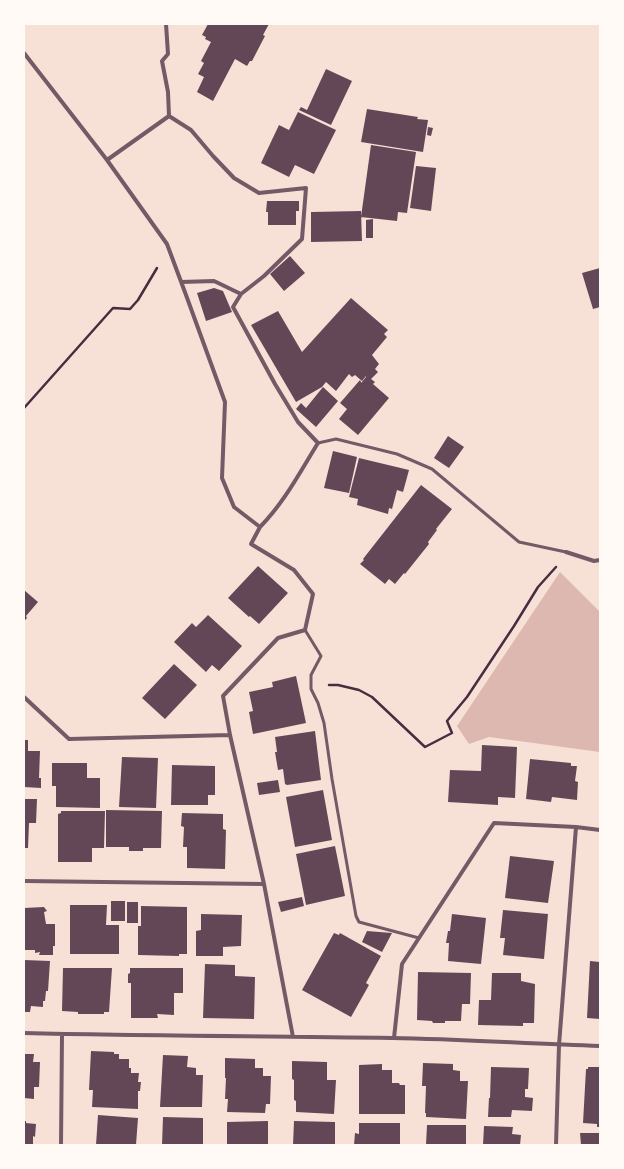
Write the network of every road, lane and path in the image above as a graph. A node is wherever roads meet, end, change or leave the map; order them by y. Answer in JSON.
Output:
{"nodes":[{"id":1,"x":166,"y":24,"type":"edge"},
{"id":2,"x":24,"y":53,"type":"edge"},
{"id":3,"x":169,"y":116,"type":"junction"},
{"id":4,"x":107,"y":160,"type":"junction"},
{"id":5,"x":173,"y":260,"type":"junction"},
{"id":6,"x":181,"y":282,"type":"junction"},
{"id":7,"x":241,"y":294,"type":"junction"},
{"id":8,"x":24,"y":408,"type":"edge"},
{"id":9,"x":318,"y":443,"type":"junction"},
{"id":10,"x":260,"y":527,"type":"junction"},
{"id":11,"x":566,"y":552,"type":"junction"},
{"id":12,"x":600,"y":560,"type":"edge"},
{"id":13,"x":305,"y":630,"type":"junction"},
{"id":14,"x":311,"y":685,"type":"junction"},
{"id":15,"x":24,"y":697,"type":"edge"},
{"id":16,"x":230,"y":735,"type":"junction"},
{"id":17,"x":576,"y":827,"type":"junction"},
{"id":18,"x":600,"y":830,"type":"edge"},
{"id":19,"x":24,"y":880,"type":"edge"},
{"id":20,"x":264,"y":884,"type":"junction"},
{"id":21,"x":419,"y":938,"type":"junction"},
{"id":22,"x":24,"y":1033,"type":"edge"},
{"id":23,"x":62,"y":1034,"type":"junction"},
{"id":24,"x":293,"y":1037,"type":"junction"},
{"id":25,"x":394,"y":1038,"type":"junction"},
{"id":26,"x":559,"y":1045,"type":"junction"},
{"id":27,"x":600,"y":1046,"type":"edge"},
{"id":28,"x":61,"y":1145,"type":"edge"},
{"id":29,"x":556,"y":1145,"type":"edge"}],
"edges":[{"from":1,"to":3,"type":"street"},
{"from":2,"to":4,"type":"street"},
{"from":3,"to":4,"type":"street"},
{"from":3,"to":7,"type":"street"},
{"from":4,"to":5,"type":"street"},
{"from":5,"to":6,"type":"street"},
{"from":5,"to":8,"type":"path"},
{"from":6,"to":7,"type":"street"},
{"from":6,"to":10,"type":"street"},
{"from":7,"to":9,"type":"street"},
{"from":9,"to":10,"type":"street"},
{"from":9,"to":11,"type":"lane"},
{"from":10,"to":13,"type":"street"},
{"from":11,"to":12,"type":"street"},
{"from":11,"to":14,"type":"path"},
{"from":13,"to":14,"type":"lane"},
{"from":13,"to":16,"type":"street"},
{"from":14,"to":21,"type":"lane"},
{"from":15,"to":16,"type":"street"},
{"from":16,"to":20,"type":"street"},
{"from":17,"to":18,"type":"street"},
{"from":17,"to":21,"type":"street"},
{"from":17,"to":26,"type":"street"},
{"from":19,"to":20,"type":"street"},
{"from":20,"to":24,"type":"street"},
{"from":21,"to":25,"type":"street"},
{"from":22,"to":23,"type":"street"},
{"from":23,"to":24,"type":"street"},
{"from":23,"to":28,"type":"street"},
{"from":24,"to":25,"type":"street"},
{"from":25,"to":26,"type":"street"},
{"from":26,"to":27,"type":"street"},
{"from":26,"to":29,"type":"street"}]}
